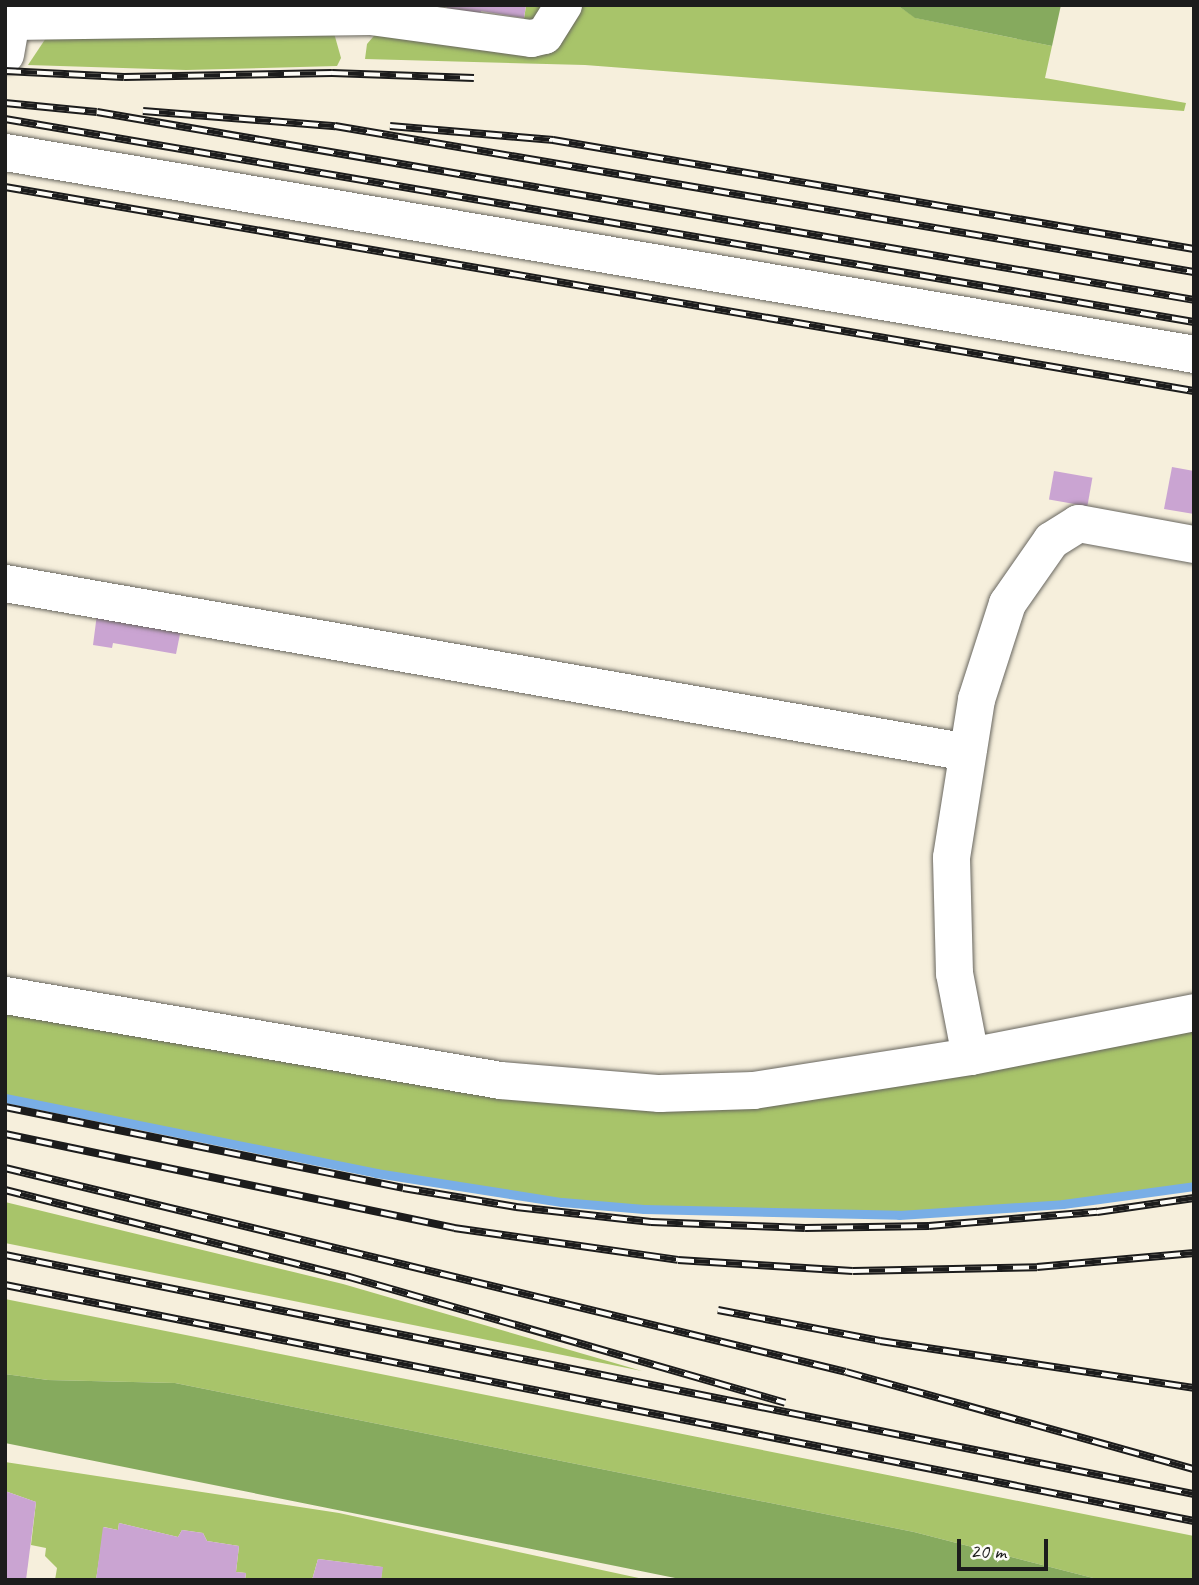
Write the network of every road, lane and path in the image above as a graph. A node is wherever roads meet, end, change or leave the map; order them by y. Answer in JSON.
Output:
{"nodes":[{"id":1,"x":44,"y":5,"type":"edge"},
{"id":2,"x":563,"y":5,"type":"edge"},
{"id":3,"x":8,"y":38,"type":"edge"},
{"id":4,"x":5,"y":152,"type":"edge"},
{"id":5,"x":1194,"y":354,"type":"edge"},
{"id":6,"x":1194,"y":544,"type":"edge"},
{"id":7,"x":5,"y":583,"type":"edge"},
{"id":8,"x":967,"y":752,"type":"junction"},
{"id":9,"x":5,"y":995,"type":"edge"},
{"id":10,"x":1194,"y":1012,"type":"edge"},
{"id":11,"x":970,"y":1056,"type":"junction"}],
"edges":[{"from":1,"to":3,"type":"lane"},
{"from":2,"to":3,"type":"lane"},
{"from":4,"to":5,"type":"lane"},
{"from":6,"to":8,"type":"lane"},
{"from":7,"to":8,"type":"lane"},
{"from":8,"to":11,"type":"lane"},
{"from":9,"to":11,"type":"lane"},
{"from":10,"to":11,"type":"lane"}]}
